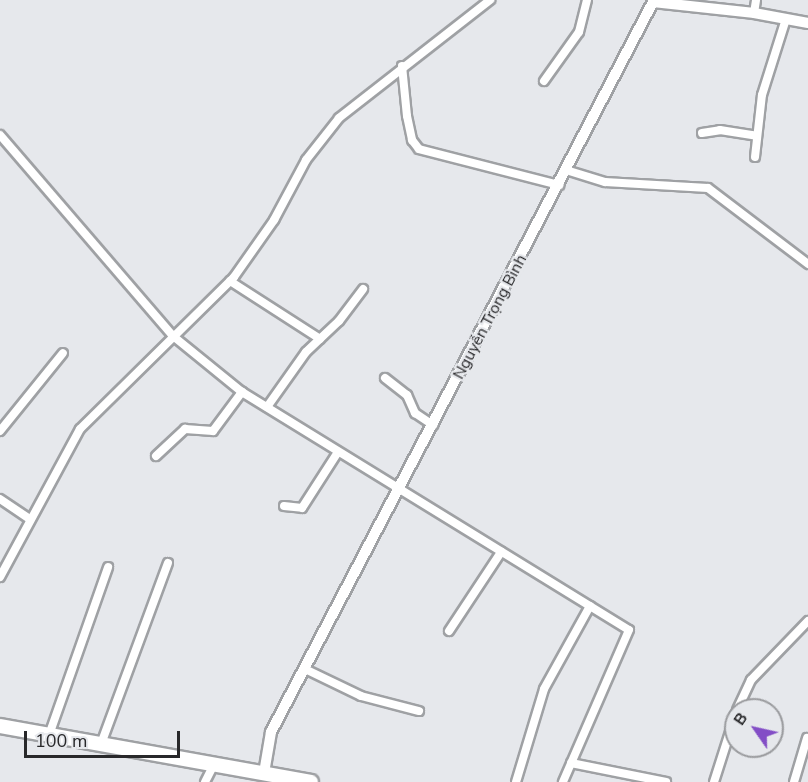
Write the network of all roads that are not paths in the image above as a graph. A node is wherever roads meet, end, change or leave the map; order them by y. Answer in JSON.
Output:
{"nodes":[{"id":1,"x":490,"y":0,"type":"edge"},
{"id":2,"x":587,"y":0,"type":"edge"},
{"id":3,"x":756,"y":0,"type":"edge"},
{"id":4,"x":650,"y":1,"type":"edge"},
{"id":5,"x":754,"y":12,"type":"junction"},
{"id":6,"x":786,"y":19,"type":"junction"},
{"id":7,"x":808,"y":23,"type":"edge"},
{"id":8,"x":402,"y":66,"type":"junction"},
{"id":9,"x":544,"y":81,"type":"dead end"},
{"id":10,"x":702,"y":134,"type":"dead end"},
{"id":11,"x":0,"y":135,"type":"edge"},
{"id":12,"x":757,"y":136,"type":"junction"},
{"id":13,"x":755,"y":157,"type":"dead end"},
{"id":14,"x":566,"y":170,"type":"junction"},
{"id":15,"x":559,"y":185,"type":"junction"},
{"id":16,"x":808,"y":264,"type":"edge"},
{"id":17,"x":230,"y":281,"type":"junction"},
{"id":18,"x":363,"y":289,"type":"dead end"},
{"id":19,"x":173,"y":336,"type":"junction"},
{"id":20,"x":320,"y":339,"type":"junction"},
{"id":21,"x":63,"y":353,"type":"dead end"},
{"id":22,"x":385,"y":378,"type":"dead end"},
{"id":23,"x":242,"y":392,"type":"junction"},
{"id":24,"x":267,"y":407,"type":"junction"},
{"id":25,"x":433,"y":426,"type":"junction"},
{"id":26,"x":0,"y":431,"type":"edge"},
{"id":27,"x":338,"y":452,"type":"junction"},
{"id":28,"x":156,"y":456,"type":"dead end"},
{"id":29,"x":399,"y":490,"type":"junction"},
{"id":30,"x":0,"y":499,"type":"edge"},
{"id":31,"x":284,"y":506,"type":"dead end"},
{"id":32,"x":30,"y":519,"type":"junction"},
{"id":33,"x":501,"y":552,"type":"junction"},
{"id":34,"x":168,"y":563,"type":"dead end"},
{"id":35,"x":108,"y":567,"type":"dead end"},
{"id":36,"x":0,"y":577,"type":"edge"},
{"id":37,"x":590,"y":606,"type":"junction"},
{"id":38,"x":808,"y":621,"type":"edge"},
{"id":39,"x":449,"y":631,"type":"dead end"},
{"id":40,"x":305,"y":669,"type":"junction"},
{"id":41,"x":742,"y":698,"type":"edge"},
{"id":42,"x":419,"y":711,"type":"dead end"},
{"id":43,"x":0,"y":726,"type":"edge"},
{"id":44,"x":49,"y":735,"type":"junction"},
{"id":45,"x":807,"y":738,"type":"edge"},
{"id":46,"x":101,"y":744,"type":"junction"},
{"id":47,"x":724,"y":750,"type":"edge"},
{"id":48,"x":571,"y":763,"type":"junction"},
{"id":49,"x":214,"y":764,"type":"junction"},
{"id":50,"x":263,"y":777,"type":"edge"},
{"id":51,"x":205,"y":782,"type":"edge"},
{"id":52,"x":311,"y":782,"type":"edge"},
{"id":53,"x":516,"y":782,"type":"edge"},
{"id":54,"x":563,"y":782,"type":"edge"},
{"id":55,"x":666,"y":782,"type":"edge"},
{"id":56,"x":714,"y":782,"type":"edge"},
{"id":57,"x":794,"y":782,"type":"edge"}],
"edges":[{"from":1,"to":8,"type":"street"},
{"from":2,"to":9,"type":"street"},
{"from":3,"to":5,"type":"street"},
{"from":4,"to":5,"type":"street","name":"Nguyễn Trọng Bình"},
{"from":4,"to":14,"type":"street","name":"Nguyễn Trọng Bình"},
{"from":5,"to":6,"type":"street","name":"Nguyễn Trọng Bình"},
{"from":6,"to":7,"type":"street","name":"Nguyễn Trọng Bình"},
{"from":6,"to":12,"type":"street"},
{"from":8,"to":15,"type":"street"},
{"from":8,"to":17,"type":"street"},
{"from":10,"to":12,"type":"street"},
{"from":11,"to":19,"type":"street"},
{"from":12,"to":13,"type":"street"},
{"from":14,"to":15,"type":"street","name":"Nguyễn Trọng Bình"},
{"from":14,"to":16,"type":"street"},
{"from":15,"to":25,"type":"street","name":"Nguyễn Trọng Bình"},
{"from":17,"to":19,"type":"street"},
{"from":17,"to":20,"type":"street"},
{"from":18,"to":20,"type":"street"},
{"from":19,"to":23,"type":"street"},
{"from":19,"to":32,"type":"street"},
{"from":20,"to":24,"type":"street"},
{"from":21,"to":26,"type":"street"},
{"from":22,"to":25,"type":"street"},
{"from":23,"to":24,"type":"street"},
{"from":23,"to":28,"type":"street"},
{"from":24,"to":27,"type":"street"},
{"from":25,"to":29,"type":"street","name":"Nguyễn Trọng Bình"},
{"from":27,"to":29,"type":"street"},
{"from":27,"to":31,"type":"street"},
{"from":29,"to":33,"type":"street"},
{"from":29,"to":40,"type":"street","name":"Nguyễn Trọng Bình"},
{"from":30,"to":32,"type":"street"},
{"from":32,"to":36,"type":"street"},
{"from":33,"to":37,"type":"street"},
{"from":33,"to":39,"type":"street"},
{"from":34,"to":46,"type":"street"},
{"from":35,"to":44,"type":"street"},
{"from":37,"to":48,"type":"street"},
{"from":37,"to":53,"type":"street"},
{"from":38,"to":41,"type":"street"},
{"from":40,"to":42,"type":"street"},
{"from":40,"to":50,"type":"street","name":"Nguyễn Trọng Bình"},
{"from":43,"to":44,"type":"main road"},
{"from":44,"to":46,"type":"main road"},
{"from":45,"to":57,"type":"street"},
{"from":46,"to":49,"type":"main road"},
{"from":47,"to":56,"type":"street"},
{"from":48,"to":54,"type":"street"},
{"from":48,"to":55,"type":"street"},
{"from":49,"to":50,"type":"main road"},
{"from":49,"to":51,"type":"street"},
{"from":50,"to":52,"type":"main road"}]}
